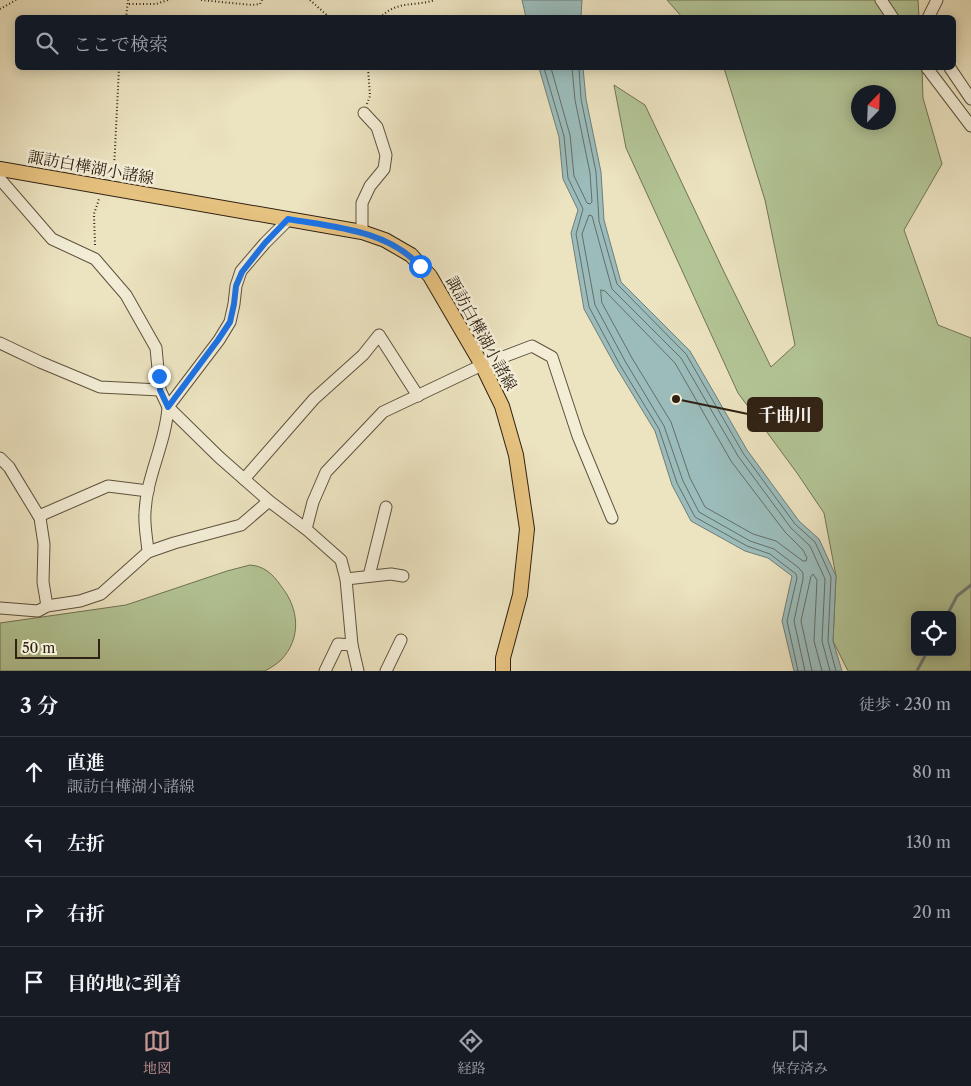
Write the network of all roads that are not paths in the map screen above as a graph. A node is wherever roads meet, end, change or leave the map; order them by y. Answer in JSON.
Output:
{"nodes":[{"id":1,"x":881,"y":0,"type":"edge"},
{"id":2,"x":936,"y":0,"type":"edge"},
{"id":3,"x":891,"y":15,"type":"edge"},
{"id":4,"x":929,"y":15,"type":"edge"},
{"id":5,"x":929,"y":70,"type":"edge"},
{"id":6,"x":951,"y":70,"type":"edge"},
{"id":7,"x":971,"y":100,"type":"edge"},
{"id":8,"x":364,"y":113,"type":"road end"},
{"id":9,"x":971,"y":126,"type":"edge"},
{"id":10,"x":0,"y":169,"type":"edge"},
{"id":11,"x":0,"y":179,"type":"edge"},
{"id":12,"x":288,"y":219,"type":"junction"},
{"id":13,"x":362,"y":232,"type":"junction"},
{"id":14,"x":0,"y":343,"type":"edge"},
{"id":15,"x":482,"y":365,"type":"junction"},
{"id":16,"x":160,"y":390,"type":"junction"},
{"id":17,"x":418,"y":396,"type":"junction"},
{"id":18,"x":168,"y":407,"type":"junction"},
{"id":19,"x":0,"y":458,"type":"edge"},
{"id":20,"x":244,"y":479,"type":"junction"},
{"id":21,"x":148,"y":491,"type":"junction"},
{"id":22,"x":269,"y":501,"type":"junction"},
{"id":23,"x":386,"y":506,"type":"dead end"},
{"id":24,"x":39,"y":516,"type":"junction"},
{"id":25,"x":612,"y":518,"type":"dead end"},
{"id":26,"x":306,"y":528,"type":"junction"},
{"id":27,"x":148,"y":552,"type":"junction"},
{"id":28,"x":369,"y":576,"type":"junction"},
{"id":29,"x":403,"y":576,"type":"dead end"},
{"id":30,"x":346,"y":579,"type":"junction"},
{"id":31,"x":48,"y":606,"type":"junction"},
{"id":32,"x":0,"y":608,"type":"edge"},
{"id":33,"x":401,"y":640,"type":"dead end"},
{"id":34,"x":352,"y":645,"type":"junction"},
{"id":35,"x":325,"y":671,"type":"edge"},
{"id":36,"x":358,"y":671,"type":"edge"},
{"id":37,"x":386,"y":671,"type":"edge"},
{"id":38,"x":503,"y":671,"type":"edge"}],
"edges":[{"from":1,"to":3,"type":"street"},
{"from":2,"to":4,"type":"street"},
{"from":5,"to":9,"type":"street"},
{"from":6,"to":7,"type":"street"},
{"from":8,"to":13,"type":"street"},
{"from":10,"to":12,"type":"main road","name":"諏訪白樺湖小諸線"},
{"from":11,"to":16,"type":"street"},
{"from":12,"to":13,"type":"main road","name":"諏訪白樺湖小諸線"},
{"from":12,"to":18,"type":"street"},
{"from":13,"to":15,"type":"main road","name":"諏訪白樺湖小諸線"},
{"from":14,"to":16,"type":"street"},
{"from":15,"to":17,"type":"street"},
{"from":15,"to":25,"type":"street"},
{"from":15,"to":38,"type":"main road","name":"諏訪白樺湖小諸線"},
{"from":16,"to":18,"type":"street"},
{"from":17,"to":20,"type":"street"},
{"from":17,"to":26,"type":"street"},
{"from":18,"to":20,"type":"street"},
{"from":18,"to":21,"type":"street"},
{"from":19,"to":24,"type":"street"},
{"from":20,"to":22,"type":"street"},
{"from":21,"to":24,"type":"street"},
{"from":21,"to":27,"type":"street"},
{"from":22,"to":26,"type":"street"},
{"from":22,"to":27,"type":"street"},
{"from":23,"to":28,"type":"street"},
{"from":24,"to":31,"type":"street"},
{"from":26,"to":30,"type":"street"},
{"from":27,"to":31,"type":"street"},
{"from":28,"to":29,"type":"street"},
{"from":28,"to":30,"type":"street"},
{"from":30,"to":34,"type":"street"},
{"from":31,"to":32,"type":"street"},
{"from":33,"to":37,"type":"street"},
{"from":34,"to":35,"type":"street"},
{"from":34,"to":36,"type":"street"}]}
